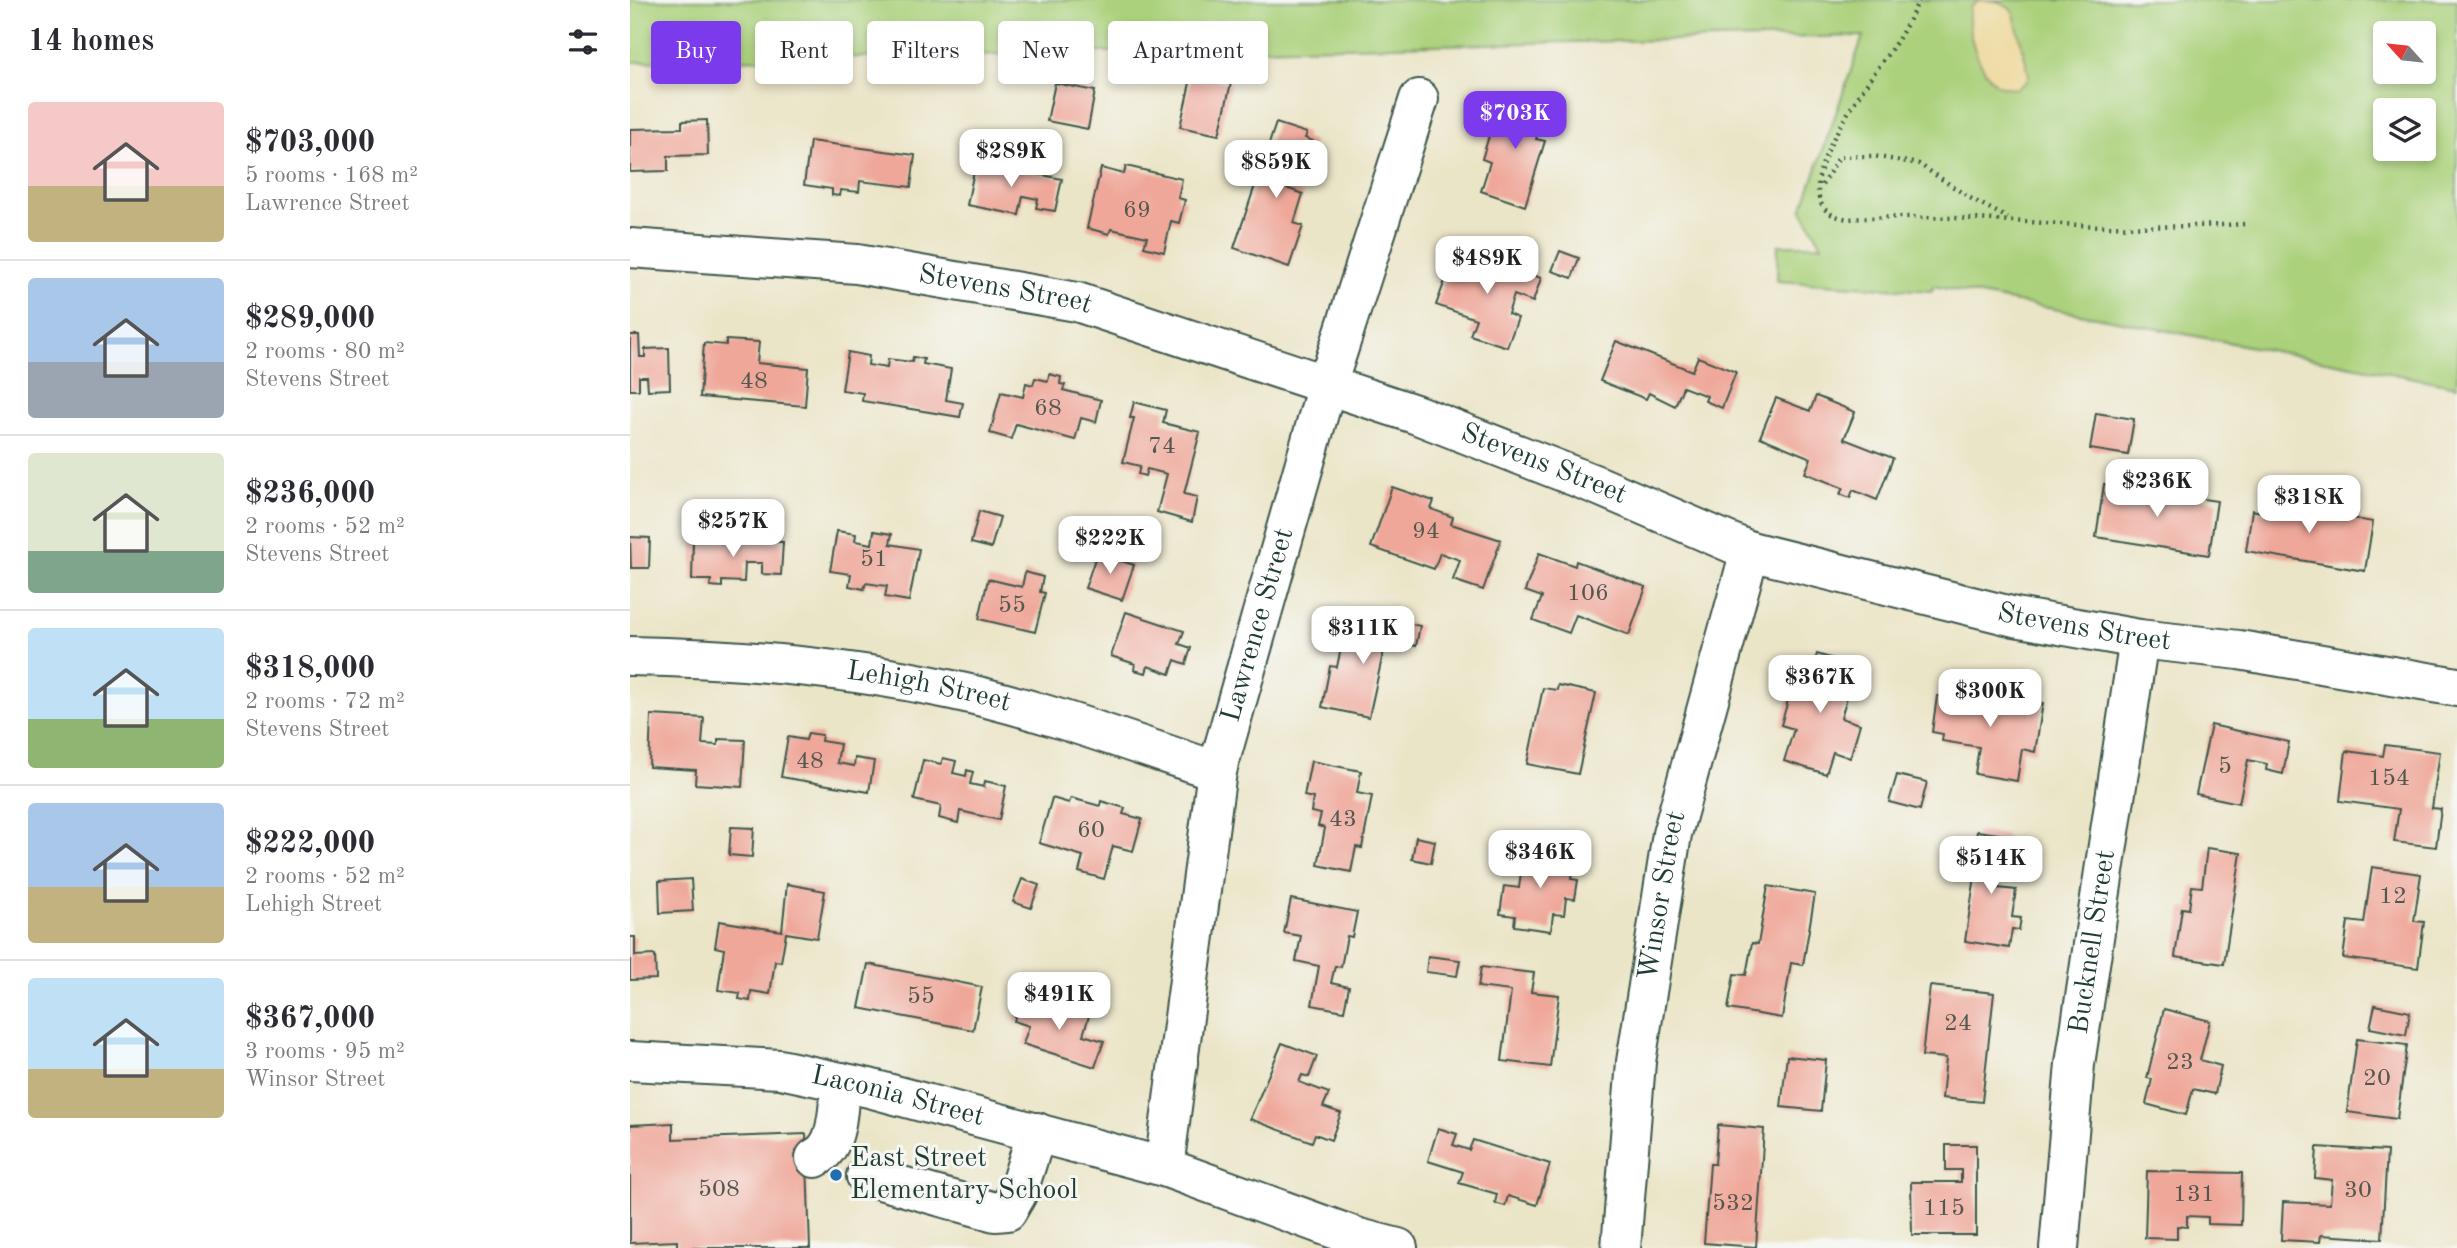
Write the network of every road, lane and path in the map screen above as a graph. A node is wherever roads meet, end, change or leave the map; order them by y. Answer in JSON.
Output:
{"nodes":[{"id":1,"x":1919,"y":0,"type":"edge"},
{"id":2,"x":1419,"y":99,"type":"dead end"},
{"id":3,"x":1818,"y":193,"type":"junction"},
{"id":4,"x":2013,"y":220,"type":"junction"},
{"id":5,"x":2246,"y":224,"type":"dead end"},
{"id":6,"x":630,"y":248,"type":"edge"},
{"id":7,"x":1326,"y":386,"type":"junction"},
{"id":8,"x":1750,"y":551,"type":"junction"},
{"id":9,"x":2139,"y":639,"type":"junction"},
{"id":10,"x":630,"y":656,"type":"edge"},
{"id":11,"x":2457,"y":687,"type":"edge"},
{"id":12,"x":1217,"y":771,"type":"junction"},
{"id":13,"x":630,"y":1061,"type":"edge"},
{"id":14,"x":841,"y":1082,"type":"junction"},
{"id":15,"x":1037,"y":1132,"type":"junction"},
{"id":16,"x":815,"y":1158,"type":"dead end"},
{"id":17,"x":1164,"y":1167,"type":"junction"},
{"id":18,"x":866,"y":1176,"type":"dead end"},
{"id":19,"x":1398,"y":1248,"type":"edge"},
{"id":20,"x":1621,"y":1248,"type":"edge"},
{"id":21,"x":2059,"y":1248,"type":"edge"}],
"edges":[{"from":1,"to":3,"type":"path"},
{"from":2,"to":7,"type":"street","name":"Lawrence Street"},
{"from":3,"to":4,"type":"path"},
{"from":3,"to":4,"type":"path"},
{"from":4,"to":5,"type":"path"},
{"from":6,"to":7,"type":"street","name":"Stevens Street"},
{"from":7,"to":8,"type":"street","name":"Stevens Street"},
{"from":7,"to":12,"type":"street","name":"Lawrence Street"},
{"from":8,"to":9,"type":"street","name":"Stevens Street"},
{"from":8,"to":20,"type":"street","name":"Winsor Street"},
{"from":9,"to":11,"type":"street","name":"Stevens Street"},
{"from":9,"to":21,"type":"street","name":"Bucknell Street"},
{"from":10,"to":12,"type":"street","name":"Lehigh Street"},
{"from":12,"to":17,"type":"street","name":"Lawrence Street"},
{"from":13,"to":14,"type":"street","name":"Laconia Street"},
{"from":14,"to":15,"type":"street","name":"Laconia Street"},
{"from":14,"to":16,"type":"street"},
{"from":15,"to":17,"type":"street","name":"Laconia Street"},
{"from":15,"to":18,"type":"street"},
{"from":17,"to":19,"type":"street","name":"Laconia Street"}]}
